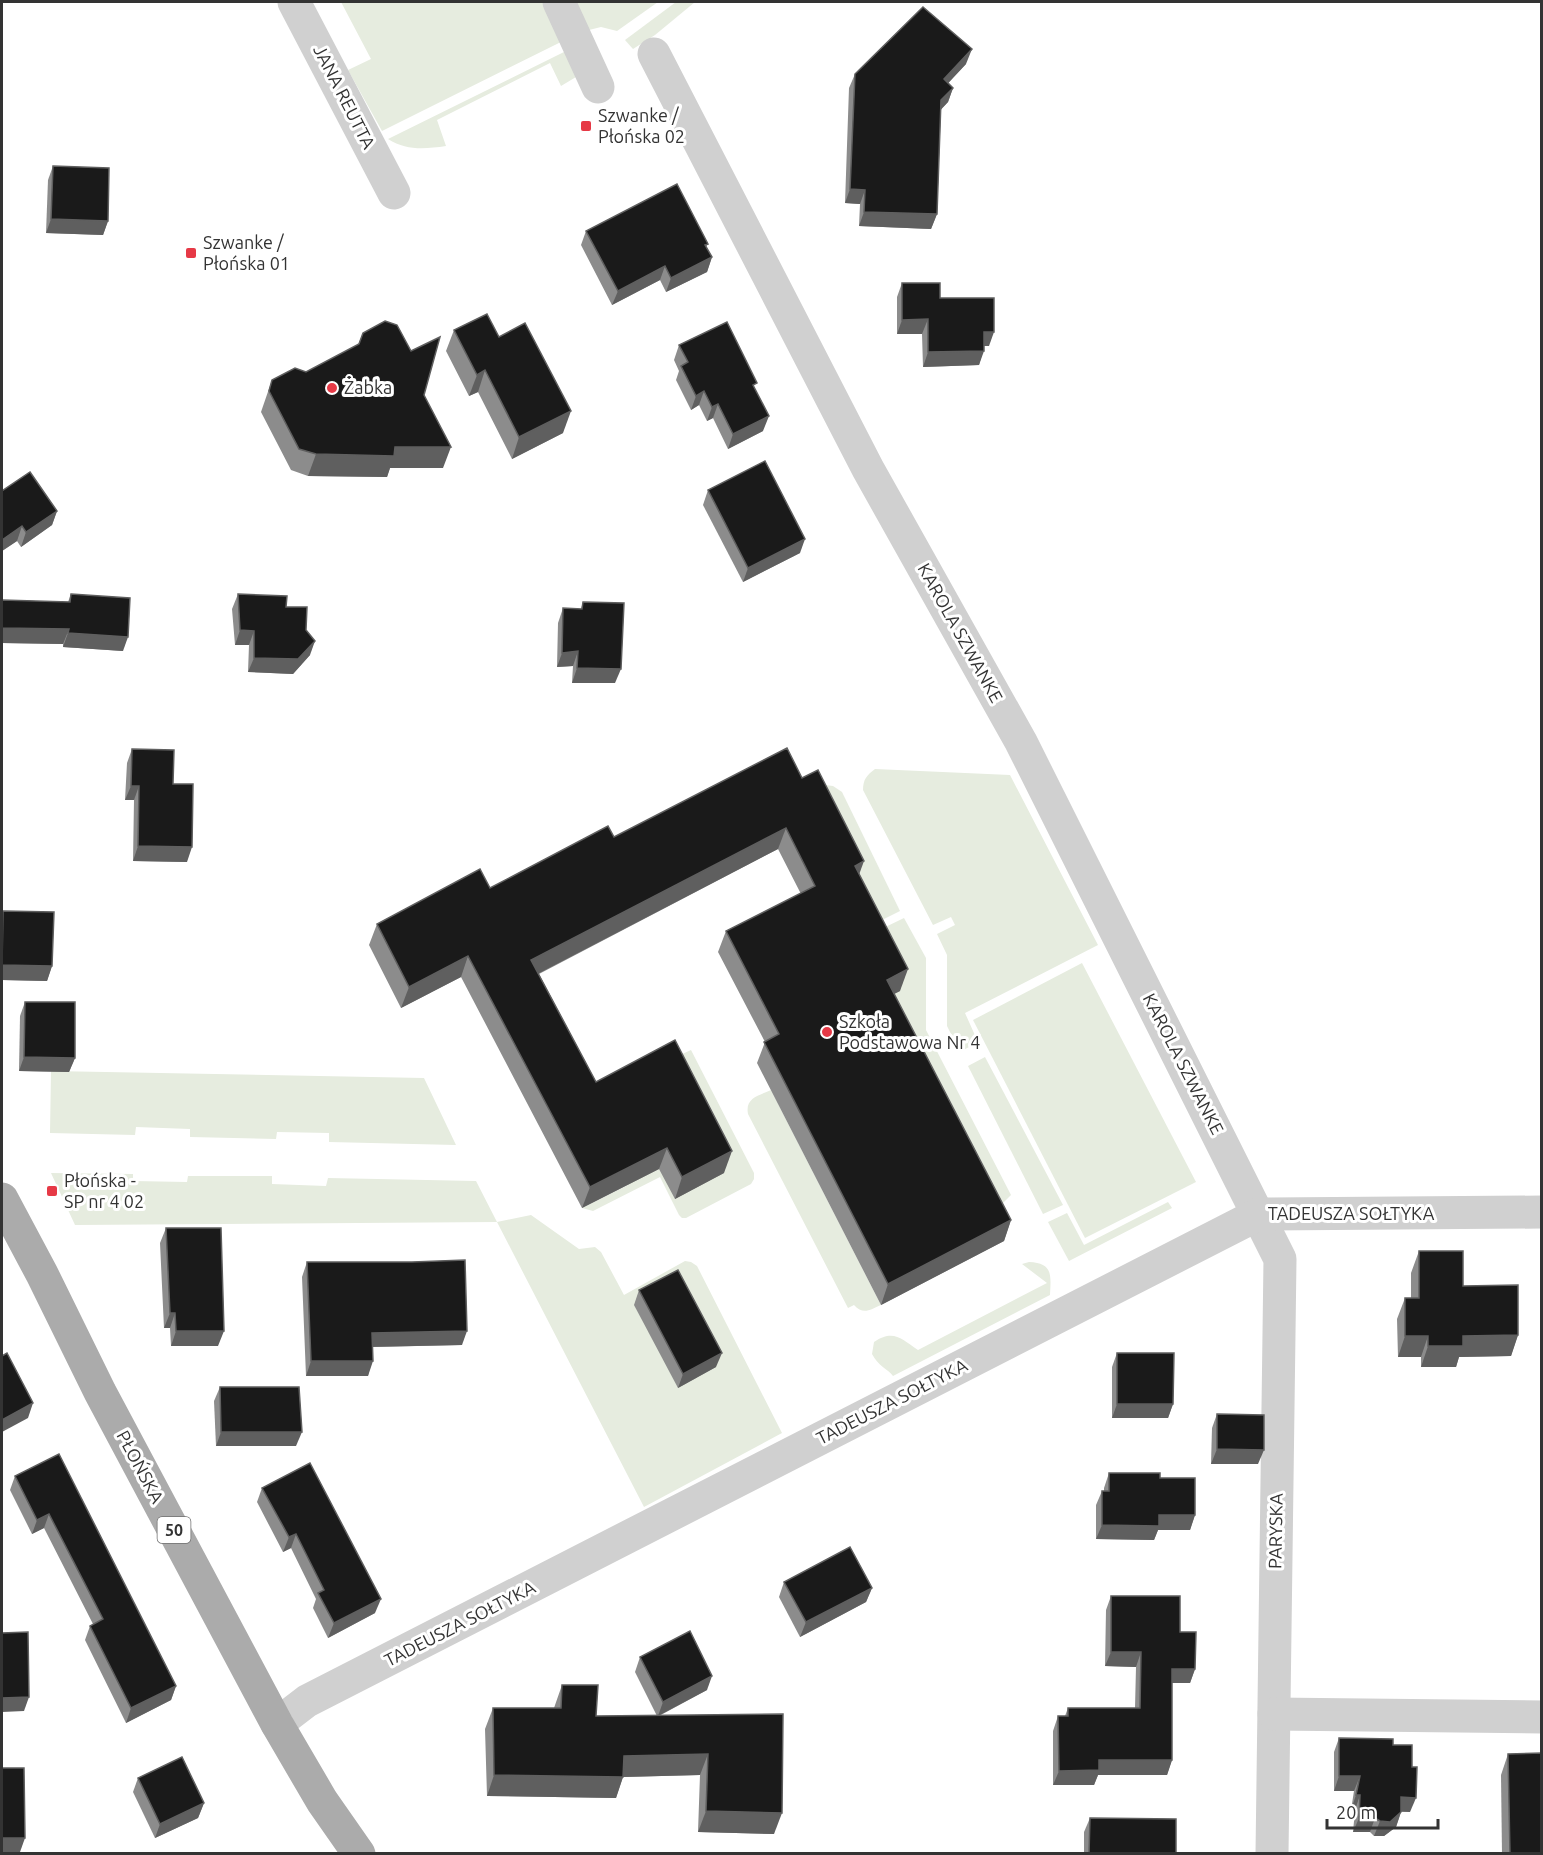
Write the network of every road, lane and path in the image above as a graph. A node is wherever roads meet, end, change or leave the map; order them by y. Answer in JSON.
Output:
{"nodes":[{"id":1,"x":294,"y":2,"type":"edge"},
{"id":2,"x":560,"y":2,"type":"edge"},
{"id":3,"x":654,"y":54,"type":"dead end"},
{"id":4,"x":598,"y":87,"type":"dead end"},
{"id":5,"x":394,"y":193,"type":"dead end"},
{"id":6,"x":2,"y":1199,"type":"edge"},
{"id":7,"x":1542,"y":1212,"type":"edge"},
{"id":8,"x":1259,"y":1214,"type":"junction"},
{"id":9,"x":1274,"y":1714,"type":"junction"},
{"id":10,"x":1542,"y":1717,"type":"edge"},
{"id":11,"x":277,"y":1724,"type":"junction"},
{"id":12,"x":360,"y":1854,"type":"edge"},
{"id":13,"x":1272,"y":1854,"type":"edge"}],
"edges":[{"from":1,"to":5,"type":"street","name":"JANA REUTTA"},
{"from":2,"to":4,"type":"street"},
{"from":3,"to":8,"type":"street","name":"KAROLA SZWANKE"},
{"from":6,"to":11,"type":"main road","name":"PŁOŃSKA","number":"50"},
{"from":7,"to":8,"type":"street","name":"TADEUSZA SOŁTYKA"},
{"from":8,"to":9,"type":"street","name":"PARYSKA"},
{"from":8,"to":11,"type":"street","name":"TADEUSZA SOŁTYKA"},
{"from":9,"to":10,"type":"street"},
{"from":9,"to":13,"type":"street","name":"PARYSKA"},
{"from":11,"to":12,"type":"main road","name":"PŁOŃSKA","number":"50"}]}
